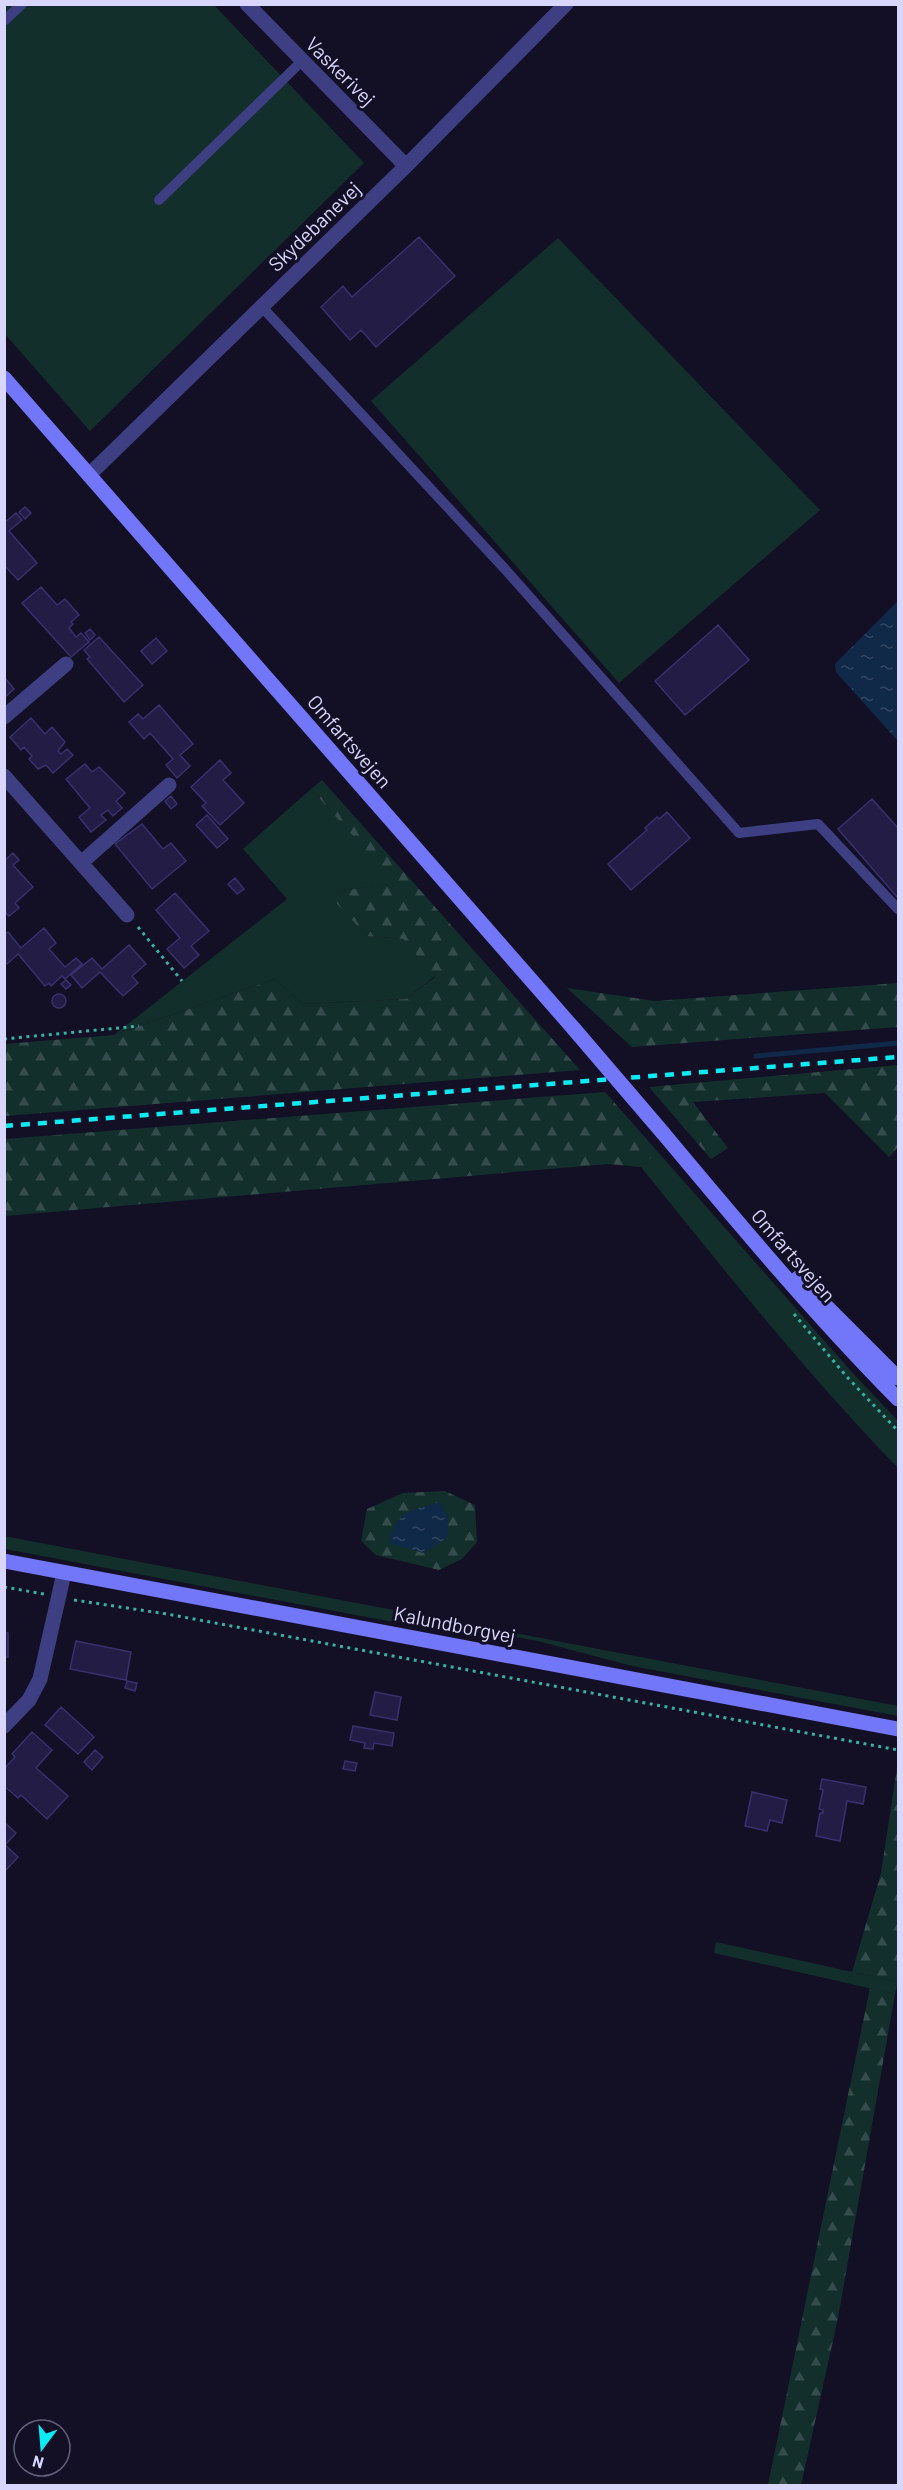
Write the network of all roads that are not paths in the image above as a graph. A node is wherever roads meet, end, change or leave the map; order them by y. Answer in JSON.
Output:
{"nodes":[{"id":1,"x":22,"y":4,"type":"edge"},
{"id":2,"x":247,"y":4,"type":"edge"},
{"id":3,"x":566,"y":4,"type":"edge"},
{"id":4,"x":5,"y":20,"type":"edge"},
{"id":5,"x":302,"y":61,"type":"junction"},
{"id":6,"x":406,"y":166,"type":"junction"},
{"id":7,"x":159,"y":200,"type":"dead end"},
{"id":8,"x":261,"y":306,"type":"junction"},
{"id":9,"x":4,"y":378,"type":"edge"},
{"id":10,"x":89,"y":475,"type":"junction"},
{"id":11,"x":66,"y":664,"type":"dead end"},
{"id":12,"x":4,"y":717,"type":"edge"},
{"id":13,"x":4,"y":776,"type":"edge"},
{"id":14,"x":169,"y":785,"type":"dead end"},
{"id":15,"x":81,"y":863,"type":"junction"},
{"id":16,"x":898,"y":909,"type":"edge"},
{"id":17,"x":127,"y":915,"type":"road end"},
{"id":18,"x":663,"y":1133,"type":"junction"},
{"id":19,"x":898,"y":1378,"type":"edge"},
{"id":20,"x":898,"y":1399,"type":"edge"},
{"id":21,"x":4,"y":1561,"type":"edge"},
{"id":22,"x":64,"y":1573,"type":"junction"},
{"id":23,"x":5,"y":1724,"type":"edge"},
{"id":24,"x":898,"y":1729,"type":"edge"}],
"edges":[{"from":1,"to":4,"type":"lane"},
{"from":2,"to":5,"type":"street","name":"Vaskerivej"},
{"from":3,"to":6,"type":"street","name":"Skydebanevej"},
{"from":5,"to":6,"type":"street","name":"Vaskerivej"},
{"from":5,"to":7,"type":"lane"},
{"from":6,"to":8,"type":"street","name":"Skydebanevej"},
{"from":8,"to":10,"type":"street","name":"Skydebanevej"},
{"from":8,"to":16,"type":"lane"},
{"from":9,"to":10,"type":"main road","name":"Omfartsvejen"},
{"from":10,"to":18,"type":"main road","name":"Omfartsvejen","bridge":true},
{"from":11,"to":12,"type":"street"},
{"from":13,"to":15,"type":"street"},
{"from":14,"to":15,"type":"street"},
{"from":15,"to":17,"type":"street"},
{"from":18,"to":19,"type":"main road","name":"Omfartsvejen"},
{"from":18,"to":20,"type":"main road","name":"Omfartsvejen"},
{"from":21,"to":22,"type":"main road","name":"Kalundborgvej"},
{"from":22,"to":23,"type":"street"},
{"from":22,"to":24,"type":"main road","name":"Kalundborgvej"}]}
